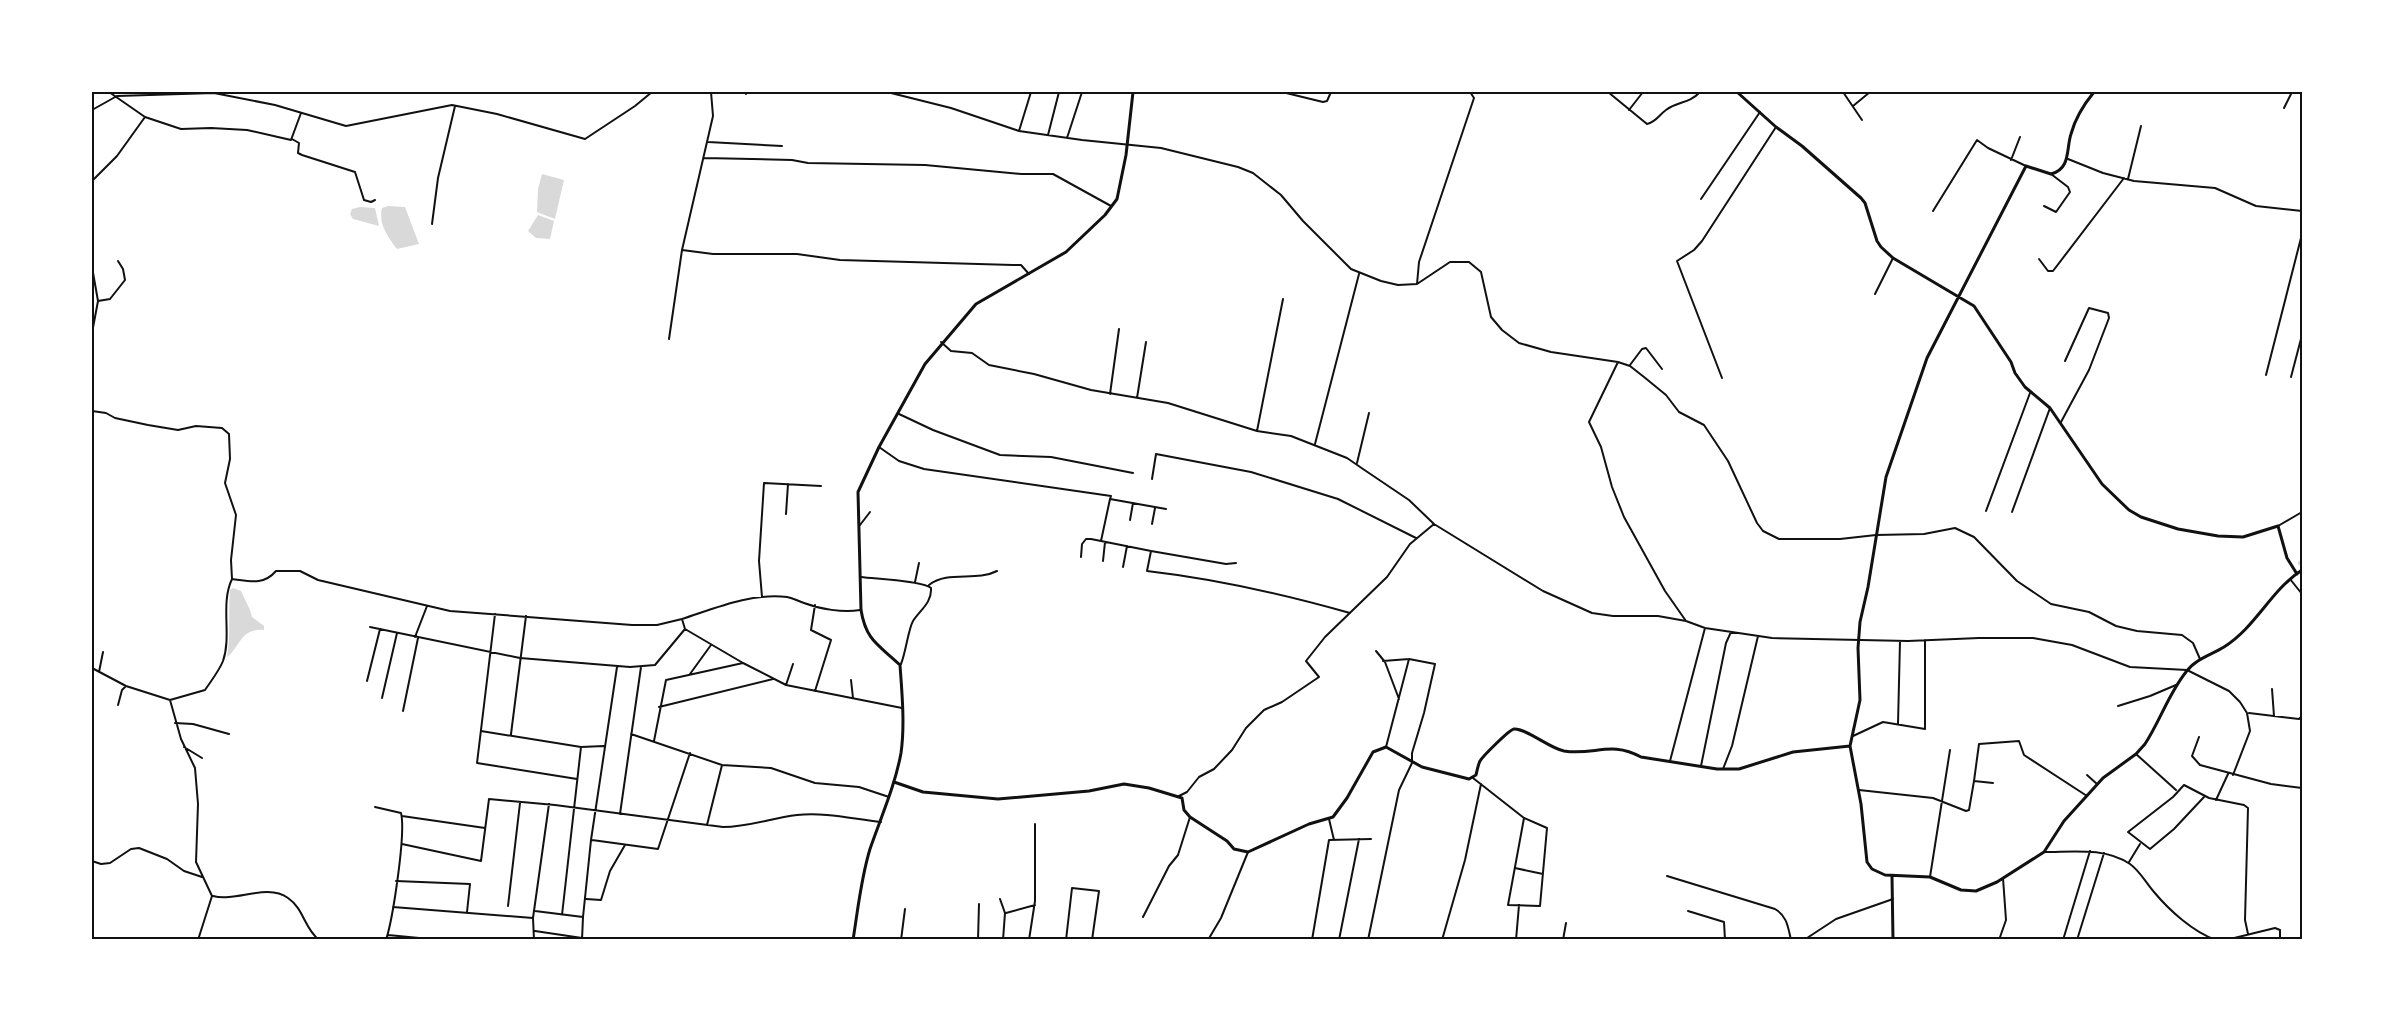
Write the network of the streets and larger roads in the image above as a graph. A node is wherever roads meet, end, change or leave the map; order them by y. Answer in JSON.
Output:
{"nodes":[{"id":1,"x":108,"y":92,"type":"edge"},
{"id":2,"x":652,"y":92,"type":"edge"},
{"id":3,"x":711,"y":92,"type":"edge"},
{"id":4,"x":887,"y":92,"type":"edge"},
{"id":5,"x":1031,"y":92,"type":"edge"},
{"id":6,"x":1059,"y":92,"type":"edge"},
{"id":7,"x":1082,"y":92,"type":"edge"},
{"id":8,"x":1133,"y":92,"type":"edge"},
{"id":9,"x":1282,"y":92,"type":"edge"},
{"id":10,"x":1331,"y":92,"type":"edge"},
{"id":11,"x":1470,"y":92,"type":"edge"},
{"id":12,"x":1610,"y":92,"type":"edge"},
{"id":13,"x":1643,"y":92,"type":"edge"},
{"id":14,"x":1700,"y":92,"type":"edge"},
{"id":15,"x":1737,"y":92,"type":"edge"},
{"id":16,"x":1843,"y":92,"type":"edge"},
{"id":17,"x":1870,"y":92,"type":"edge"},
{"id":18,"x":2094,"y":92,"type":"edge"},
{"id":19,"x":2292,"y":92,"type":"edge"},
{"id":20,"x":117,"y":96,"type":"junction"},
{"id":21,"x":455,"y":106,"type":"junction"},
{"id":22,"x":1853,"y":106,"type":"junction"},
{"id":23,"x":2284,"y":108,"type":"dead end"},
{"id":24,"x":92,"y":110,"type":"edge"},
{"id":25,"x":1629,"y":110,"type":"junction"},
{"id":26,"x":1760,"y":112,"type":"junction"},
{"id":27,"x":301,"y":113,"type":"junction"},
{"id":28,"x":145,"y":117,"type":"junction"},
{"id":29,"x":1862,"y":120,"type":"dead end"},
{"id":30,"x":2141,"y":126,"type":"dead end"},
{"id":31,"x":1776,"y":127,"type":"junction"},
{"id":32,"x":1019,"y":131,"type":"junction"},
{"id":33,"x":1048,"y":135,"type":"junction"},
{"id":34,"x":2020,"y":137,"type":"dead end"},
{"id":35,"x":1067,"y":138,"type":"junction"},
{"id":36,"x":292,"y":139,"type":"junction"},
{"id":37,"x":708,"y":142,"type":"junction"},
{"id":38,"x":1127,"y":144,"type":"junction"},
{"id":39,"x":782,"y":146,"type":"dead end"},
{"id":40,"x":704,"y":158,"type":"junction"},
{"id":41,"x":2068,"y":159,"type":"junction"},
{"id":42,"x":2011,"y":160,"type":"junction"},
{"id":43,"x":2026,"y":166,"type":"junction"},
{"id":44,"x":2051,"y":174,"type":"junction"},
{"id":45,"x":2126,"y":178,"type":"junction"},
{"id":46,"x":92,"y":181,"type":"edge"},
{"id":47,"x":1701,"y":199,"type":"dead end"},
{"id":48,"x":375,"y":200,"type":"dead end"},
{"id":49,"x":1111,"y":206,"type":"junction"},
{"id":50,"x":2044,"y":206,"type":"dead end"},
{"id":51,"x":1933,"y":211,"type":"dead end"},
{"id":52,"x":2302,"y":211,"type":"edge"},
{"id":53,"x":432,"y":224,"type":"dead end"},
{"id":54,"x":2302,"y":234,"type":"edge"},
{"id":55,"x":682,"y":250,"type":"junction"},
{"id":56,"x":1893,"y":258,"type":"junction"},
{"id":57,"x":2039,"y":258,"type":"dead end"},
{"id":58,"x":118,"y":261,"type":"dead end"},
{"id":59,"x":92,"y":267,"type":"edge"},
{"id":60,"x":1029,"y":274,"type":"junction"},
{"id":61,"x":1359,"y":274,"type":"junction"},
{"id":62,"x":1417,"y":284,"type":"junction"},
{"id":63,"x":1875,"y":294,"type":"dead end"},
{"id":64,"x":1958,"y":296,"type":"junction"},
{"id":65,"x":1283,"y":299,"type":"dead end"},
{"id":66,"x":98,"y":301,"type":"junction"},
{"id":67,"x":1119,"y":329,"type":"dead end"},
{"id":68,"x":92,"y":333,"type":"edge"},
{"id":69,"x":2302,"y":335,"type":"edge"},
{"id":70,"x":669,"y":339,"type":"dead end"},
{"id":71,"x":941,"y":342,"type":"junction"},
{"id":72,"x":1146,"y":342,"type":"dead end"},
{"id":73,"x":2065,"y":361,"type":"dead end"},
{"id":74,"x":1618,"y":362,"type":"junction"},
{"id":75,"x":1630,"y":366,"type":"junction"},
{"id":76,"x":1662,"y":369,"type":"dead end"},
{"id":77,"x":2266,"y":375,"type":"dead end"},
{"id":78,"x":2291,"y":377,"type":"dead end"},
{"id":79,"x":1722,"y":378,"type":"dead end"},
{"id":80,"x":2030,"y":392,"type":"junction"},
{"id":81,"x":1110,"y":394,"type":"junction"},
{"id":82,"x":1137,"y":399,"type":"junction"},
{"id":83,"x":2050,"y":408,"type":"junction"},
{"id":84,"x":92,"y":411,"type":"edge"},
{"id":85,"x":1369,"y":413,"type":"dead end"},
{"id":86,"x":899,"y":414,"type":"junction"},
{"id":87,"x":2061,"y":422,"type":"junction"},
{"id":88,"x":1257,"y":431,"type":"junction"},
{"id":89,"x":1315,"y":444,"type":"junction"},
{"id":90,"x":879,"y":447,"type":"junction"},
{"id":91,"x":1357,"y":463,"type":"junction"},
{"id":92,"x":1133,"y":473,"type":"dead end"},
{"id":93,"x":1152,"y":479,"type":"dead end"},
{"id":94,"x":788,"y":484,"type":"junction"},
{"id":95,"x":821,"y":486,"type":"dead end"},
{"id":96,"x":1110,"y":499,"type":"junction"},
{"id":97,"x":1133,"y":503,"type":"junction"},
{"id":98,"x":1155,"y":508,"type":"junction"},
{"id":99,"x":1166,"y":509,"type":"dead end"},
{"id":100,"x":1986,"y":511,"type":"dead end"},
{"id":101,"x":870,"y":512,"type":"dead end"},
{"id":102,"x":2012,"y":512,"type":"dead end"},
{"id":103,"x":2302,"y":512,"type":"edge"},
{"id":104,"x":786,"y":514,"type":"dead end"},
{"id":105,"x":1130,"y":520,"type":"dead end"},
{"id":106,"x":1152,"y":524,"type":"dead end"},
{"id":107,"x":1434,"y":524,"type":"junction"},
{"id":108,"x":860,"y":525,"type":"junction"},
{"id":109,"x":2278,"y":526,"type":"junction"},
{"id":110,"x":1876,"y":535,"type":"junction"},
{"id":111,"x":1416,"y":538,"type":"junction"},
{"id":112,"x":1103,"y":541,"type":"junction"},
{"id":113,"x":1127,"y":546,"type":"junction"},
{"id":114,"x":1151,"y":551,"type":"junction"},
{"id":115,"x":1081,"y":557,"type":"dead end"},
{"id":116,"x":1103,"y":561,"type":"dead end"},
{"id":117,"x":920,"y":563,"type":"dead end"},
{"id":118,"x":1236,"y":563,"type":"dead end"},
{"id":119,"x":1124,"y":567,"type":"dead end"},
{"id":120,"x":2302,"y":570,"type":"edge"},
{"id":121,"x":997,"y":571,"type":"dead end"},
{"id":122,"x":2297,"y":574,"type":"junction"},
{"id":123,"x":861,"y":577,"type":"junction"},
{"id":124,"x":232,"y":579,"type":"junction"},
{"id":125,"x":2290,"y":579,"type":"junction"},
{"id":126,"x":915,"y":582,"type":"junction"},
{"id":127,"x":929,"y":585,"type":"junction"},
{"id":128,"x":2302,"y":594,"type":"edge"},
{"id":129,"x":762,"y":597,"type":"junction"},
{"id":130,"x":427,"y":605,"type":"junction"},
{"id":131,"x":815,"y":605,"type":"junction"},
{"id":132,"x":861,"y":610,"type":"junction"},
{"id":133,"x":1350,"y":613,"type":"junction"},
{"id":134,"x":495,"y":614,"type":"junction"},
{"id":135,"x":526,"y":616,"type":"junction"},
{"id":136,"x":682,"y":619,"type":"junction"},
{"id":137,"x":1686,"y":621,"type":"junction"},
{"id":138,"x":370,"y":627,"type":"dead end"},
{"id":139,"x":1706,"y":628,"type":"junction"},
{"id":140,"x":380,"y":629,"type":"junction"},
{"id":141,"x":686,"y":629,"type":"junction"},
{"id":142,"x":1731,"y":632,"type":"junction"},
{"id":143,"x":397,"y":633,"type":"junction"},
{"id":144,"x":1758,"y":636,"type":"junction"},
{"id":145,"x":417,"y":637,"type":"junction"},
{"id":146,"x":1858,"y":640,"type":"junction"},
{"id":147,"x":1925,"y":640,"type":"junction"},
{"id":148,"x":1900,"y":641,"type":"junction"},
{"id":149,"x":711,"y":645,"type":"junction"},
{"id":150,"x":1376,"y":651,"type":"dead end"},
{"id":151,"x":103,"y":652,"type":"dead end"},
{"id":152,"x":490,"y":653,"type":"junction"},
{"id":153,"x":520,"y":658,"type":"junction"},
{"id":154,"x":1410,"y":659,"type":"junction"},
{"id":155,"x":2200,"y":659,"type":"junction"},
{"id":156,"x":1383,"y":661,"type":"junction"},
{"id":157,"x":743,"y":663,"type":"junction"},
{"id":158,"x":793,"y":664,"type":"dead end"},
{"id":159,"x":900,"y":665,"type":"junction"},
{"id":160,"x":617,"y":667,"type":"junction"},
{"id":161,"x":641,"y":667,"type":"junction"},
{"id":162,"x":92,"y":668,"type":"edge"},
{"id":163,"x":2187,"y":670,"type":"junction"},
{"id":164,"x":99,"y":672,"type":"junction"},
{"id":165,"x":689,"y":675,"type":"junction"},
{"id":166,"x":773,"y":679,"type":"junction"},
{"id":167,"x":851,"y":680,"type":"dead end"},
{"id":168,"x":367,"y":681,"type":"dead end"},
{"id":169,"x":2178,"y":683,"type":"junction"},
{"id":170,"x":786,"y":685,"type":"junction"},
{"id":171,"x":126,"y":686,"type":"junction"},
{"id":172,"x":2272,"y":689,"type":"dead end"},
{"id":173,"x":815,"y":691,"type":"junction"},
{"id":174,"x":2302,"y":696,"type":"edge"},
{"id":175,"x":382,"y":698,"type":"dead end"},
{"id":176,"x":853,"y":698,"type":"junction"},
{"id":177,"x":1399,"y":699,"type":"junction"},
{"id":178,"x":170,"y":700,"type":"junction"},
{"id":179,"x":118,"y":705,"type":"dead end"},
{"id":180,"x":2118,"y":706,"type":"dead end"},
{"id":181,"x":659,"y":707,"type":"junction"},
{"id":182,"x":902,"y":708,"type":"junction"},
{"id":183,"x":403,"y":711,"type":"dead end"},
{"id":184,"x":2247,"y":713,"type":"junction"},
{"id":185,"x":2274,"y":716,"type":"junction"},
{"id":186,"x":175,"y":723,"type":"junction"},
{"id":187,"x":1898,"y":724,"type":"junction"},
{"id":188,"x":481,"y":731,"type":"junction"},
{"id":189,"x":229,"y":734,"type":"dead end"},
{"id":190,"x":511,"y":734,"type":"junction"},
{"id":191,"x":631,"y":734,"type":"junction"},
{"id":192,"x":1852,"y":736,"type":"junction"},
{"id":193,"x":2199,"y":737,"type":"dead end"},
{"id":194,"x":654,"y":741,"type":"junction"},
{"id":195,"x":604,"y":746,"type":"junction"},
{"id":196,"x":1850,"y":746,"type":"junction"},
{"id":197,"x":184,"y":747,"type":"junction"},
{"id":198,"x":580,"y":747,"type":"junction"},
{"id":199,"x":1386,"y":747,"type":"junction"},
{"id":200,"x":1950,"y":750,"type":"dead end"},
{"id":201,"x":690,"y":753,"type":"junction"},
{"id":202,"x":2136,"y":754,"type":"junction"},
{"id":203,"x":202,"y":758,"type":"dead end"},
{"id":204,"x":1670,"y":761,"type":"junction"},
{"id":205,"x":1412,"y":763,"type":"junction"},
{"id":206,"x":722,"y":765,"type":"junction"},
{"id":207,"x":1701,"y":766,"type":"junction"},
{"id":208,"x":1723,"y":769,"type":"junction"},
{"id":209,"x":2228,"y":774,"type":"junction"},
{"id":210,"x":2087,"y":775,"type":"dead end"},
{"id":211,"x":2233,"y":775,"type":"junction"},
{"id":212,"x":1473,"y":778,"type":"junction"},
{"id":213,"x":577,"y":779,"type":"junction"},
{"id":214,"x":1974,"y":781,"type":"junction"},
{"id":215,"x":894,"y":782,"type":"junction"},
{"id":216,"x":1993,"y":783,"type":"dead end"},
{"id":217,"x":1481,"y":784,"type":"junction"},
{"id":218,"x":2097,"y":784,"type":"junction"},
{"id":219,"x":2302,"y":788,"type":"edge"},
{"id":220,"x":1859,"y":790,"type":"junction"},
{"id":221,"x":2177,"y":791,"type":"junction"},
{"id":222,"x":1179,"y":796,"type":"junction"},
{"id":223,"x":2087,"y":796,"type":"junction"},
{"id":224,"x":2204,"y":796,"type":"junction"},
{"id":225,"x":889,"y":797,"type":"junction"},
{"id":226,"x":2216,"y":800,"type":"junction"},
{"id":227,"x":1942,"y":801,"type":"junction"},
{"id":228,"x":520,"y":803,"type":"junction"},
{"id":229,"x":549,"y":804,"type":"junction"},
{"id":230,"x":375,"y":807,"type":"dead end"},
{"id":231,"x":573,"y":807,"type":"junction"},
{"id":232,"x":596,"y":811,"type":"junction"},
{"id":233,"x":620,"y":814,"type":"junction"},
{"id":234,"x":402,"y":816,"type":"junction"},
{"id":235,"x":1190,"y":817,"type":"junction"},
{"id":236,"x":1524,"y":818,"type":"junction"},
{"id":237,"x":1329,"y":819,"type":"junction"},
{"id":238,"x":669,"y":820,"type":"junction"},
{"id":239,"x":881,"y":822,"type":"junction"},
{"id":240,"x":707,"y":825,"type":"junction"},
{"id":241,"x":1035,"y":825,"type":"dead end"},
{"id":242,"x":485,"y":828,"type":"junction"},
{"id":243,"x":1359,"y":839,"type":"junction"},
{"id":244,"x":1371,"y":839,"type":"dead end"},
{"id":245,"x":591,"y":840,"type":"junction"},
{"id":246,"x":1334,"y":840,"type":"junction"},
{"id":247,"x":402,"y":844,"type":"junction"},
{"id":248,"x":2140,"y":844,"type":"junction"},
{"id":249,"x":625,"y":845,"type":"junction"},
{"id":250,"x":2090,"y":851,"type":"junction"},
{"id":251,"x":1248,"y":852,"type":"junction"},
{"id":252,"x":2044,"y":852,"type":"junction"},
{"id":253,"x":2104,"y":854,"type":"junction"},
{"id":254,"x":92,"y":861,"type":"edge"},
{"id":255,"x":2129,"y":863,"type":"junction"},
{"id":256,"x":1515,"y":868,"type":"junction"},
{"id":257,"x":1543,"y":874,"type":"junction"},
{"id":258,"x":1667,"y":876,"type":"dead end"},
{"id":259,"x":1892,"y":876,"type":"junction"},
{"id":260,"x":202,"y":877,"type":"junction"},
{"id":261,"x":1930,"y":877,"type":"junction"},
{"id":262,"x":2003,"y":878,"type":"junction"},
{"id":263,"x":396,"y":881,"type":"junction"},
{"id":264,"x":212,"y":896,"type":"junction"},
{"id":265,"x":585,"y":899,"type":"junction"},
{"id":266,"x":1000,"y":899,"type":"dead end"},
{"id":267,"x":1893,"y":899,"type":"junction"},
{"id":268,"x":979,"y":904,"type":"dead end"},
{"id":269,"x":1035,"y":905,"type":"junction"},
{"id":270,"x":508,"y":906,"type":"dead end"},
{"id":271,"x":1519,"y":906,"type":"junction"},
{"id":272,"x":392,"y":907,"type":"junction"},
{"id":273,"x":905,"y":909,"type":"dead end"},
{"id":274,"x":535,"y":911,"type":"junction"},
{"id":275,"x":1688,"y":911,"type":"dead end"},
{"id":276,"x":467,"y":913,"type":"junction"},
{"id":277,"x":1005,"y":914,"type":"junction"},
{"id":278,"x":562,"y":915,"type":"junction"},
{"id":279,"x":583,"y":916,"type":"junction"},
{"id":280,"x":1143,"y":916,"type":"dead end"},
{"id":281,"x":534,"y":918,"type":"junction"},
{"id":282,"x":1566,"y":923,"type":"dead end"},
{"id":283,"x":534,"y":931,"type":"junction"},
{"id":284,"x":2255,"y":933,"type":"junction"},
{"id":285,"x":2248,"y":934,"type":"junction"},
{"id":286,"x":388,"y":935,"type":"junction"},
{"id":287,"x":198,"y":939,"type":"edge"},
{"id":288,"x":319,"y":939,"type":"edge"},
{"id":289,"x":386,"y":939,"type":"edge"},
{"id":290,"x":441,"y":939,"type":"edge"},
{"id":291,"x":534,"y":939,"type":"edge"},
{"id":292,"x":582,"y":939,"type":"edge"},
{"id":293,"x":853,"y":939,"type":"edge"},
{"id":294,"x":901,"y":939,"type":"edge"},
{"id":295,"x":978,"y":939,"type":"edge"},
{"id":296,"x":1003,"y":939,"type":"edge"},
{"id":297,"x":1029,"y":939,"type":"edge"},
{"id":298,"x":1065,"y":939,"type":"edge"},
{"id":299,"x":1092,"y":939,"type":"edge"},
{"id":300,"x":1208,"y":939,"type":"edge"},
{"id":301,"x":1312,"y":939,"type":"edge"},
{"id":302,"x":1339,"y":939,"type":"edge"},
{"id":303,"x":1368,"y":939,"type":"edge"},
{"id":304,"x":1442,"y":939,"type":"edge"},
{"id":305,"x":1516,"y":939,"type":"edge"},
{"id":306,"x":1563,"y":939,"type":"edge"},
{"id":307,"x":1725,"y":939,"type":"edge"},
{"id":308,"x":1791,"y":939,"type":"edge"},
{"id":309,"x":1804,"y":939,"type":"edge"},
{"id":310,"x":1893,"y":939,"type":"edge"},
{"id":311,"x":1999,"y":939,"type":"edge"},
{"id":312,"x":2063,"y":939,"type":"edge"},
{"id":313,"x":2077,"y":939,"type":"edge"},
{"id":314,"x":2216,"y":939,"type":"edge"},
{"id":315,"x":2226,"y":939,"type":"edge"},
{"id":316,"x":2231,"y":939,"type":"edge"},
{"id":317,"x":2255,"y":939,"type":"edge"},
{"id":318,"x":2280,"y":939,"type":"edge"}],
"edges":[{"from":1,"to":20,"type":"street"},
{"from":2,"to":21,"type":"street"},
{"from":3,"to":37,"type":"street"},
{"from":4,"to":32,"type":"street"},
{"from":5,"to":32,"type":"street"},
{"from":6,"to":33,"type":"street"},
{"from":7,"to":35,"type":"street"},
{"from":8,"to":38,"type":"street"},
{"from":9,"to":10,"type":"street"},
{"from":11,"to":62,"type":"street"},
{"from":12,"to":25,"type":"street"},
{"from":13,"to":25,"type":"street"},
{"from":14,"to":25,"type":"street"},
{"from":15,"to":26,"type":"street"},
{"from":16,"to":22,"type":"street"},
{"from":17,"to":22,"type":"street"},
{"from":18,"to":41,"type":"street"},
{"from":19,"to":23,"type":"street"},
{"from":20,"to":24,"type":"street"},
{"from":20,"to":27,"type":"street"},
{"from":20,"to":28,"type":"street"},
{"from":21,"to":27,"type":"street"},
{"from":21,"to":53,"type":"street"},
{"from":22,"to":29,"type":"street"},
{"from":26,"to":31,"type":"street"},
{"from":26,"to":47,"type":"street"},
{"from":27,"to":36,"type":"street"},
{"from":28,"to":36,"type":"street"},
{"from":28,"to":46,"type":"street"},
{"from":30,"to":45,"type":"street"},
{"from":31,"to":56,"type":"street"},
{"from":31,"to":79,"type":"street"},
{"from":32,"to":33,"type":"street"},
{"from":33,"to":35,"type":"street"},
{"from":34,"to":42,"type":"street"},
{"from":35,"to":38,"type":"street"},
{"from":36,"to":48,"type":"street"},
{"from":37,"to":39,"type":"street"},
{"from":37,"to":40,"type":"street"},
{"from":38,"to":49,"type":"street"},
{"from":38,"to":61,"type":"street"},
{"from":40,"to":49,"type":"street"},
{"from":40,"to":55,"type":"street"},
{"from":41,"to":44,"type":"street"},
{"from":41,"to":45,"type":"street"},
{"from":42,"to":43,"type":"street"},
{"from":42,"to":51,"type":"street"},
{"from":43,"to":44,"type":"street"},
{"from":43,"to":64,"type":"street"},
{"from":44,"to":50,"type":"street"},
{"from":45,"to":52,"type":"street"},
{"from":45,"to":57,"type":"street"},
{"from":49,"to":60,"type":"street"},
{"from":54,"to":77,"type":"street"},
{"from":55,"to":60,"type":"street"},
{"from":55,"to":70,"type":"street"},
{"from":56,"to":63,"type":"street"},
{"from":56,"to":64,"type":"street"},
{"from":58,"to":66,"type":"street"},
{"from":59,"to":66,"type":"street"},
{"from":60,"to":71,"type":"street"},
{"from":61,"to":62,"type":"street"},
{"from":61,"to":89,"type":"street"},
{"from":62,"to":74,"type":"street"},
{"from":64,"to":80,"type":"street"},
{"from":64,"to":110,"type":"street"},
{"from":65,"to":88,"type":"street"},
{"from":66,"to":68,"type":"street"},
{"from":67,"to":81,"type":"street"},
{"from":69,"to":78,"type":"street"},
{"from":71,"to":81,"type":"street"},
{"from":71,"to":86,"type":"street"},
{"from":72,"to":82,"type":"street"},
{"from":73,"to":87,"type":"street"},
{"from":74,"to":75,"type":"street"},
{"from":74,"to":137,"type":"street"},
{"from":75,"to":76,"type":"street"},
{"from":75,"to":110,"type":"street"},
{"from":80,"to":83,"type":"street"},
{"from":80,"to":100,"type":"street"},
{"from":81,"to":82,"type":"street"},
{"from":82,"to":88,"type":"street"},
{"from":83,"to":87,"type":"street"},
{"from":83,"to":102,"type":"street"},
{"from":84,"to":124,"type":"street"},
{"from":85,"to":91,"type":"street"},
{"from":86,"to":90,"type":"street"},
{"from":86,"to":92,"type":"street"},
{"from":87,"to":109,"type":"street"},
{"from":88,"to":89,"type":"street"},
{"from":89,"to":91,"type":"street"},
{"from":90,"to":96,"type":"street"},
{"from":90,"to":108,"type":"street"},
{"from":91,"to":107,"type":"street"},
{"from":93,"to":111,"type":"street"},
{"from":94,"to":95,"type":"street"},
{"from":94,"to":104,"type":"street"},
{"from":94,"to":129,"type":"street"},
{"from":96,"to":97,"type":"street"},
{"from":96,"to":112,"type":"street"},
{"from":97,"to":98,"type":"street"},
{"from":97,"to":105,"type":"street"},
{"from":98,"to":99,"type":"street"},
{"from":98,"to":106,"type":"street"},
{"from":101,"to":108,"type":"street"},
{"from":103,"to":109,"type":"street"},
{"from":107,"to":111,"type":"street"},
{"from":107,"to":137,"type":"street"},
{"from":108,"to":123,"type":"street"},
{"from":109,"to":122,"type":"street"},
{"from":110,"to":146,"type":"street"},
{"from":110,"to":155,"type":"street"},
{"from":111,"to":133,"type":"street"},
{"from":112,"to":113,"type":"street"},
{"from":112,"to":115,"type":"street"},
{"from":112,"to":116,"type":"street"},
{"from":113,"to":114,"type":"street"},
{"from":113,"to":119,"type":"street"},
{"from":114,"to":118,"type":"street"},
{"from":114,"to":133,"type":"street"},
{"from":117,"to":126,"type":"street"},
{"from":120,"to":122,"type":"street"},
{"from":121,"to":127,"type":"street"},
{"from":122,"to":125,"type":"street"},
{"from":123,"to":126,"type":"street"},
{"from":123,"to":132,"type":"street"},
{"from":124,"to":130,"type":"street"},
{"from":124,"to":178,"type":"street"},
{"from":125,"to":128,"type":"street"},
{"from":125,"to":155,"type":"street"},
{"from":126,"to":127,"type":"street"},
{"from":127,"to":159,"type":"street"},
{"from":129,"to":131,"type":"street"},
{"from":129,"to":136,"type":"street"},
{"from":130,"to":134,"type":"street"},
{"from":130,"to":145,"type":"street"},
{"from":131,"to":132,"type":"street"},
{"from":131,"to":173,"type":"street"},
{"from":132,"to":159,"type":"street"},
{"from":133,"to":222,"type":"street"},
{"from":134,"to":135,"type":"street"},
{"from":134,"to":152,"type":"street"},
{"from":135,"to":136,"type":"street"},
{"from":135,"to":153,"type":"street"},
{"from":136,"to":141,"type":"street"},
{"from":137,"to":139,"type":"street"},
{"from":138,"to":140,"type":"street"},
{"from":139,"to":142,"type":"street"},
{"from":139,"to":204,"type":"street"},
{"from":140,"to":143,"type":"street"},
{"from":140,"to":168,"type":"street"},
{"from":141,"to":149,"type":"street"},
{"from":141,"to":161,"type":"street"},
{"from":142,"to":144,"type":"street"},
{"from":142,"to":207,"type":"street"},
{"from":143,"to":145,"type":"street"},
{"from":143,"to":175,"type":"street"},
{"from":144,"to":146,"type":"street"},
{"from":144,"to":208,"type":"street"},
{"from":145,"to":152,"type":"street"},
{"from":145,"to":183,"type":"street"},
{"from":146,"to":148,"type":"street"},
{"from":146,"to":192,"type":"street"},
{"from":147,"to":148,"type":"street"},
{"from":147,"to":163,"type":"street"},
{"from":147,"to":187,"type":"street"},
{"from":148,"to":187,"type":"street"},
{"from":149,"to":157,"type":"street"},
{"from":149,"to":165,"type":"street"},
{"from":150,"to":156,"type":"street"},
{"from":151,"to":164,"type":"street"},
{"from":152,"to":153,"type":"street"},
{"from":152,"to":188,"type":"street"},
{"from":153,"to":160,"type":"street"},
{"from":153,"to":190,"type":"street"},
{"from":154,"to":156,"type":"street"},
{"from":154,"to":177,"type":"street"},
{"from":154,"to":205,"type":"street"},
{"from":155,"to":163,"type":"street"},
{"from":156,"to":177,"type":"street"},
{"from":157,"to":165,"type":"street"},
{"from":157,"to":166,"type":"street"},
{"from":158,"to":170,"type":"street"},
{"from":159,"to":182,"type":"street"},
{"from":160,"to":161,"type":"street"},
{"from":160,"to":195,"type":"street"},
{"from":161,"to":191,"type":"street"},
{"from":162,"to":164,"type":"street"},
{"from":163,"to":169,"type":"street"},
{"from":163,"to":184,"type":"street"},
{"from":164,"to":171,"type":"street"},
{"from":165,"to":181,"type":"street"},
{"from":166,"to":170,"type":"street"},
{"from":166,"to":181,"type":"street"},
{"from":167,"to":176,"type":"street"},
{"from":169,"to":180,"type":"street"},
{"from":169,"to":202,"type":"street"},
{"from":170,"to":173,"type":"street"},
{"from":171,"to":178,"type":"street"},
{"from":171,"to":179,"type":"street"},
{"from":172,"to":185,"type":"street"},
{"from":173,"to":176,"type":"street"},
{"from":174,"to":185,"type":"street"},
{"from":176,"to":182,"type":"street"},
{"from":177,"to":199,"type":"street"},
{"from":178,"to":186,"type":"street"},
{"from":181,"to":194,"type":"street"},
{"from":182,"to":215,"type":"street"},
{"from":184,"to":185,"type":"street"},
{"from":184,"to":211,"type":"street"},
{"from":186,"to":189,"type":"street"},
{"from":186,"to":197,"type":"street"},
{"from":187,"to":192,"type":"street"},
{"from":188,"to":190,"type":"street"},
{"from":188,"to":213,"type":"street"},
{"from":190,"to":198,"type":"street"},
{"from":191,"to":194,"type":"street"},
{"from":191,"to":233,"type":"street"},
{"from":192,"to":196,"type":"street"},
{"from":193,"to":209,"type":"street"},
{"from":194,"to":201,"type":"street"},
{"from":195,"to":198,"type":"street"},
{"from":195,"to":232,"type":"street"},
{"from":196,"to":208,"type":"street"},
{"from":196,"to":220,"type":"street"},
{"from":197,"to":203,"type":"street"},
{"from":197,"to":260,"type":"street"},
{"from":198,"to":213,"type":"street"},
{"from":199,"to":205,"type":"street"},
{"from":199,"to":237,"type":"street"},
{"from":200,"to":227,"type":"street"},
{"from":201,"to":206,"type":"street"},
{"from":201,"to":238,"type":"street"},
{"from":202,"to":218,"type":"street"},
{"from":202,"to":221,"type":"street"},
{"from":204,"to":207,"type":"street"},
{"from":204,"to":212,"type":"street"},
{"from":205,"to":212,"type":"street"},
{"from":205,"to":303,"type":"street"},
{"from":206,"to":225,"type":"street"},
{"from":206,"to":240,"type":"street"},
{"from":207,"to":208,"type":"street"},
{"from":209,"to":211,"type":"street"},
{"from":209,"to":226,"type":"street"},
{"from":210,"to":218,"type":"street"},
{"from":211,"to":219,"type":"street"},
{"from":212,"to":217,"type":"street"},
{"from":213,"to":231,"type":"street"},
{"from":214,"to":216,"type":"street"},
{"from":214,"to":223,"type":"street"},
{"from":214,"to":227,"type":"street"},
{"from":215,"to":222,"type":"street"},
{"from":215,"to":225,"type":"street"},
{"from":217,"to":236,"type":"street"},
{"from":217,"to":304,"type":"street"},
{"from":218,"to":223,"type":"street"},
{"from":220,"to":227,"type":"street"},
{"from":220,"to":259,"type":"street"},
{"from":221,"to":224,"type":"street"},
{"from":221,"to":248,"type":"street"},
{"from":222,"to":235,"type":"street"},
{"from":223,"to":252,"type":"street"},
{"from":224,"to":226,"type":"street"},
{"from":224,"to":248,"type":"street"},
{"from":225,"to":239,"type":"street"},
{"from":226,"to":285,"type":"street"},
{"from":227,"to":261,"type":"street"},
{"from":228,"to":229,"type":"street"},
{"from":228,"to":242,"type":"street"},
{"from":228,"to":270,"type":"street"},
{"from":229,"to":231,"type":"street"},
{"from":229,"to":274,"type":"street"},
{"from":230,"to":234,"type":"street"},
{"from":231,"to":232,"type":"street"},
{"from":231,"to":278,"type":"street"},
{"from":232,"to":233,"type":"street"},
{"from":232,"to":245,"type":"street"},
{"from":233,"to":238,"type":"street"},
{"from":234,"to":242,"type":"street"},
{"from":234,"to":247,"type":"street"},
{"from":235,"to":251,"type":"street"},
{"from":235,"to":280,"type":"street"},
{"from":236,"to":256,"type":"street"},
{"from":236,"to":257,"type":"street"},
{"from":237,"to":246,"type":"street"},
{"from":237,"to":251,"type":"street"},
{"from":238,"to":240,"type":"street"},
{"from":238,"to":249,"type":"street"},
{"from":239,"to":240,"type":"street"},
{"from":239,"to":293,"type":"street"},
{"from":241,"to":269,"type":"street"},
{"from":242,"to":247,"type":"street"},
{"from":243,"to":244,"type":"street"},
{"from":243,"to":246,"type":"street"},
{"from":243,"to":302,"type":"street"},
{"from":245,"to":249,"type":"street"},
{"from":245,"to":265,"type":"street"},
{"from":246,"to":301,"type":"street"},
{"from":247,"to":263,"type":"street"},
{"from":248,"to":255,"type":"street"},
{"from":249,"to":265,"type":"street"},
{"from":250,"to":252,"type":"street"},
{"from":250,"to":253,"type":"street"},
{"from":250,"to":312,"type":"street"},
{"from":251,"to":300,"type":"street"},
{"from":252,"to":262,"type":"street"},
{"from":253,"to":255,"type":"street"},
{"from":253,"to":313,"type":"street"},
{"from":254,"to":260,"type":"street"},
{"from":255,"to":314,"type":"street"},
{"from":256,"to":257,"type":"street"},
{"from":256,"to":271,"type":"street"},
{"from":257,"to":271,"type":"street"},
{"from":258,"to":308,"type":"street"},
{"from":259,"to":261,"type":"street"},
{"from":259,"to":267,"type":"street"},
{"from":260,"to":264,"type":"street"},
{"from":261,"to":262,"type":"street"},
{"from":262,"to":311,"type":"street"},
{"from":263,"to":272,"type":"street"},
{"from":263,"to":276,"type":"street"},
{"from":264,"to":287,"type":"street"},
{"from":264,"to":288,"type":"street"},
{"from":265,"to":279,"type":"street"},
{"from":266,"to":277,"type":"street"},
{"from":267,"to":309,"type":"street"},
{"from":267,"to":310,"type":"street"},
{"from":268,"to":295,"type":"street"},
{"from":269,"to":277,"type":"street"},
{"from":269,"to":297,"type":"street"},
{"from":271,"to":305,"type":"street"},
{"from":272,"to":276,"type":"street"},
{"from":272,"to":286,"type":"street"},
{"from":273,"to":294,"type":"street"},
{"from":274,"to":278,"type":"street"},
{"from":274,"to":281,"type":"street"},
{"from":275,"to":307,"type":"street"},
{"from":276,"to":281,"type":"street"},
{"from":277,"to":296,"type":"street"},
{"from":278,"to":279,"type":"street"},
{"from":279,"to":292,"type":"street"},
{"from":281,"to":283,"type":"street"},
{"from":282,"to":306,"type":"street"},
{"from":283,"to":291,"type":"street"},
{"from":283,"to":292,"type":"street"},
{"from":284,"to":285,"type":"street"},
{"from":284,"to":317,"type":"street"},
{"from":284,"to":318,"type":"street"},
{"from":285,"to":316,"type":"street"},
{"from":286,"to":289,"type":"street"},
{"from":286,"to":290,"type":"street"},
{"from":298,"to":299,"type":"street"},
{"from":315,"to":316,"type":"street"}]}
